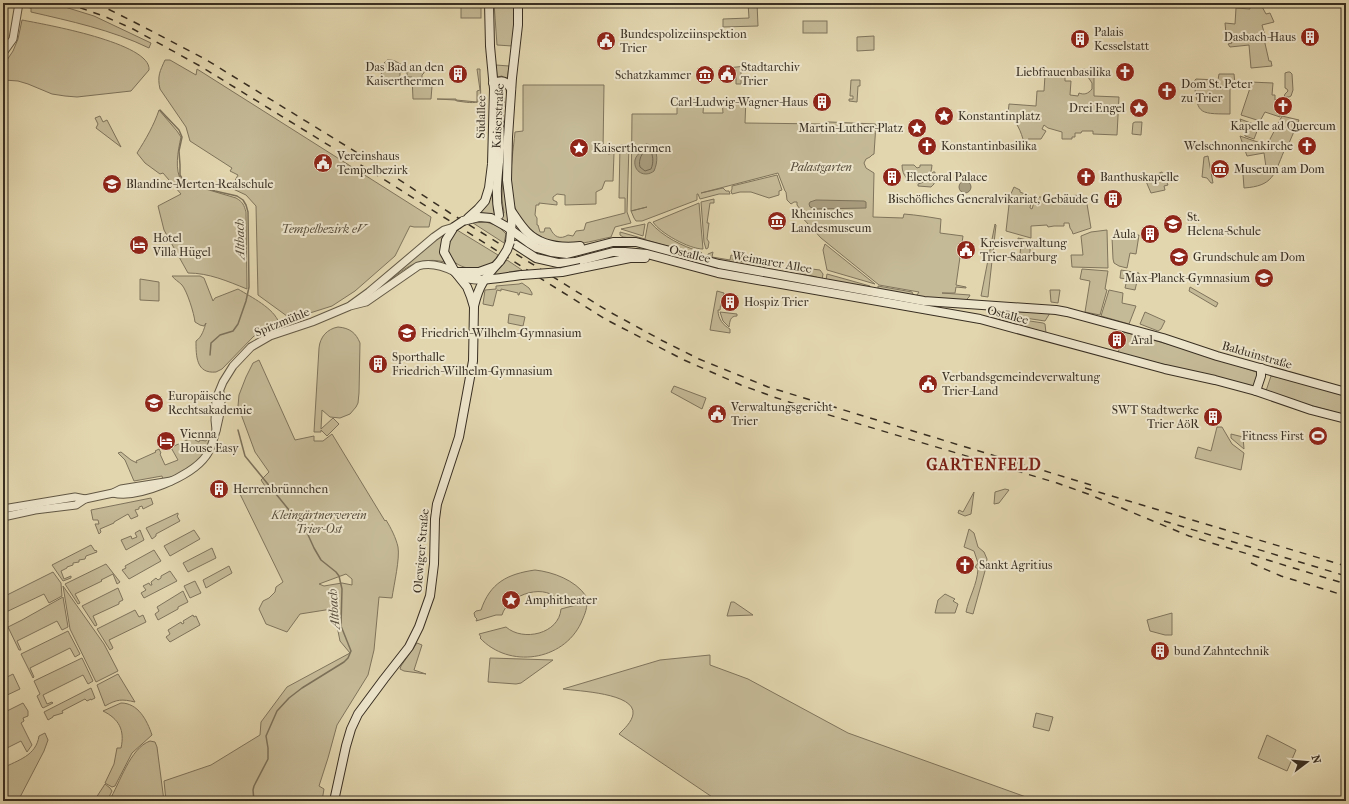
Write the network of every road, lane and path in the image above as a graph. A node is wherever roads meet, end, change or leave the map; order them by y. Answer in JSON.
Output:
{"nodes":[{"id":1,"x":19,"y":3,"type":"edge"},
{"id":2,"x":489,"y":3,"type":"edge"},
{"id":3,"x":518,"y":3,"type":"edge"},
{"id":4,"x":3,"y":54,"type":"edge"},
{"id":5,"x":494,"y":86,"type":"junction"},
{"id":6,"x":511,"y":89,"type":"junction"},
{"id":7,"x":510,"y":106,"type":"junction"},
{"id":8,"x":495,"y":109,"type":"junction"},
{"id":9,"x":511,"y":211,"type":"junction"},
{"id":10,"x":499,"y":215,"type":"dead end"},
{"id":11,"x":463,"y":221,"type":"junction"},
{"id":12,"x":454,"y":226,"type":"junction"},
{"id":13,"x":512,"y":230,"type":"junction"},
{"id":14,"x":613,"y":242,"type":"junction"},
{"id":15,"x":513,"y":244,"type":"junction"},
{"id":16,"x":658,"y":258,"type":"junction"},
{"id":17,"x":497,"y":264,"type":"junction"},
{"id":18,"x":455,"y":272,"type":"junction"},
{"id":19,"x":484,"y":279,"type":"junction"},
{"id":20,"x":350,"y":306,"type":"junction"},
{"id":21,"x":1008,"y":306,"type":"joint"},
{"id":22,"x":474,"y":307,"type":"junction"},
{"id":23,"x":1261,"y":368,"type":"junction"},
{"id":24,"x":1256,"y":391,"type":"junction"},
{"id":25,"x":1346,"y":392,"type":"edge"},
{"id":26,"x":1346,"y":419,"type":"edge"},
{"id":27,"x":85,"y":499,"type":"junction"},
{"id":28,"x":3,"y":508,"type":"edge"},
{"id":29,"x":3,"y":517,"type":"edge"},
{"id":30,"x":334,"y":801,"type":"edge"}],
"edges":[{"from":1,"to":4,"type":"street"},
{"from":2,"to":5,"type":"main road","name":"Südallee"},
{"from":3,"to":6,"type":"main road","name":"Kaiserstraße"},
{"from":5,"to":6,"type":"main road"},
{"from":5,"to":8,"type":"main road","name":"Südallee"},
{"from":6,"to":7,"type":"main road","name":"Kaiserstraße"},
{"from":7,"to":8,"type":"main road"},
{"from":7,"to":9,"type":"main road","name":"Kaiserstraße"},
{"from":8,"to":10,"type":"main road"},
{"from":8,"to":11,"type":"main road","name":"Südallee"},
{"from":9,"to":13,"type":"main road","name":"Kaiserstraße"},
{"from":9,"to":14,"type":"main road"},
{"from":11,"to":12,"type":"main road","bridge":true},
{"from":11,"to":13,"type":"main road"},
{"from":12,"to":18,"type":"main road"},
{"from":12,"to":20,"type":"street","name":"Spitzmühle"},
{"from":13,"to":14,"type":"main road","name":"Weimarer Allee"},
{"from":13,"to":15,"type":"main road"},
{"from":14,"to":21,"type":"main road","name":"Weimarer Allee"},
{"from":15,"to":16,"type":"main road"},
{"from":15,"to":17,"type":"main road","bridge":true},
{"from":16,"to":19,"type":"main road","bridge":true},
{"from":16,"to":24,"type":"main road","name":"Ostallee"},
{"from":17,"to":18,"type":"main road"},
{"from":17,"to":19,"type":"main road"},
{"from":18,"to":19,"type":"main road"},
{"from":18,"to":20,"type":"street","name":"Spitzmühle"},
{"from":18,"to":22,"type":"main road"},
{"from":19,"to":22,"type":"main road"},
{"from":20,"to":27,"type":"street","name":"Spitzmühle"},
{"from":21,"to":23,"type":"main road","name":"Balduinstraße"},
{"from":22,"to":30,"type":"main road","name":"Olewiger Straße"},
{"from":23,"to":24,"type":"main road"},
{"from":23,"to":25,"type":"main road","name":"Balduinstraße"},
{"from":24,"to":26,"type":"main road","name":"Ostallee"},
{"from":27,"to":28,"type":"street"},
{"from":27,"to":29,"type":"street"}]}
